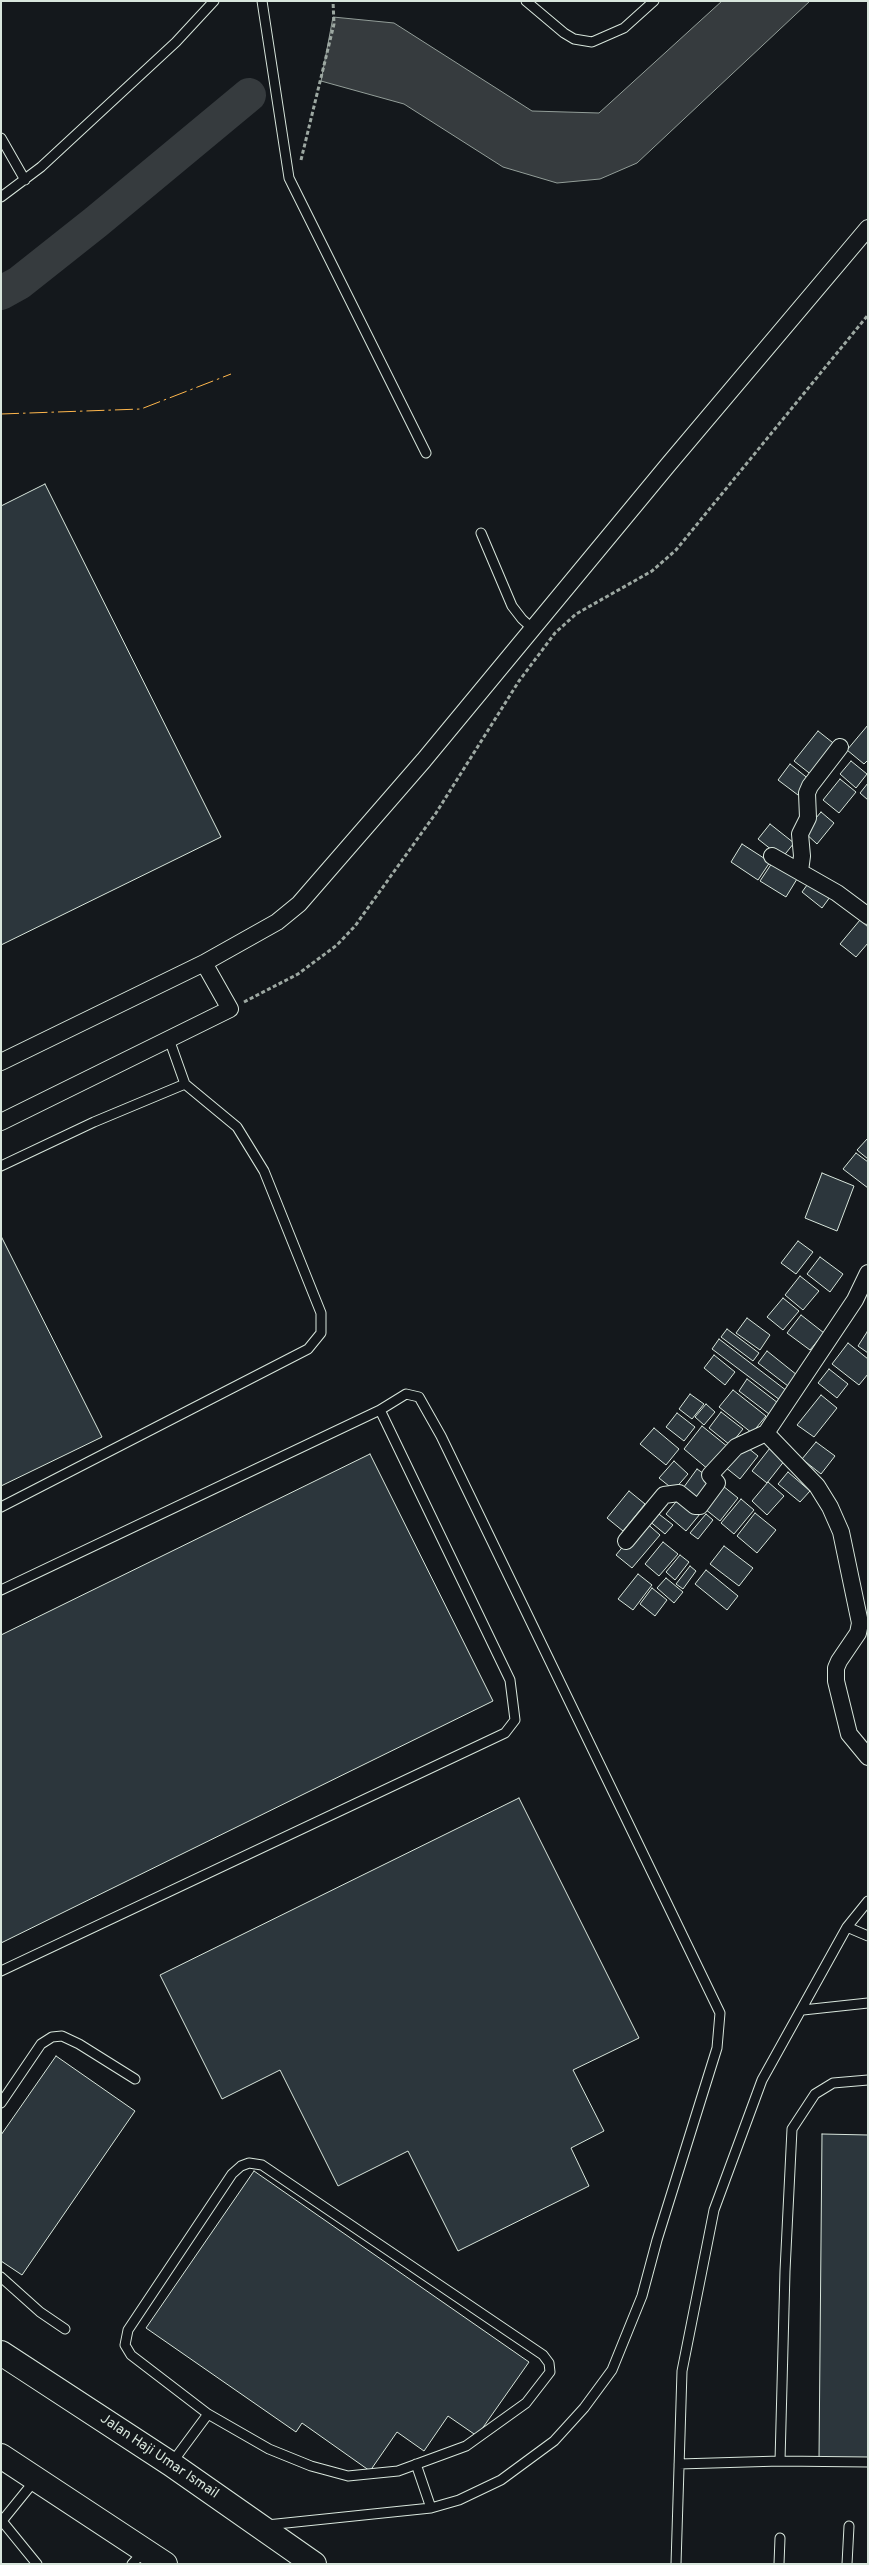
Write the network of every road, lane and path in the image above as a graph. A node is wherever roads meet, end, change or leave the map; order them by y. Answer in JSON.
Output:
{"nodes":[{"id":1,"x":214,"y":1,"type":"edge"},
{"id":2,"x":262,"y":1,"type":"edge"},
{"id":3,"x":333,"y":1,"type":"edge"},
{"id":4,"x":526,"y":1,"type":"edge"},
{"id":5,"x":654,"y":1,"type":"edge"},
{"id":6,"x":308,"y":136,"type":"dead end"},
{"id":7,"x":1,"y":138,"type":"edge"},
{"id":8,"x":24,"y":180,"type":"junction"},
{"id":9,"x":1,"y":197,"type":"edge"},
{"id":10,"x":868,"y":228,"type":"edge"},
{"id":11,"x":868,"y":316,"type":"edge"},
{"id":12,"x":426,"y":453,"type":"dead end"},
{"id":13,"x":481,"y":533,"type":"dead end"},
{"id":14,"x":533,"y":629,"type":"junction"},
{"id":15,"x":840,"y":747,"type":"dead end"},
{"id":16,"x":772,"y":856,"type":"dead end"},
{"id":17,"x":800,"y":872,"type":"junction"},
{"id":18,"x":868,"y":916,"type":"edge"},
{"id":19,"x":204,"y":963,"type":"junction"},
{"id":20,"x":230,"y":1009,"type":"junction"},
{"id":21,"x":169,"y":1039,"type":"junction"},
{"id":22,"x":1,"y":1062,"type":"edge"},
{"id":23,"x":185,"y":1084,"type":"junction"},
{"id":24,"x":1,"y":1122,"type":"edge"},
{"id":25,"x":1,"y":1166,"type":"edge"},
{"id":26,"x":868,"y":1273,"type":"edge"},
{"id":27,"x":380,"y":1410,"type":"junction"},
{"id":28,"x":766,"y":1433,"type":"junction"},
{"id":29,"x":1,"y":1507,"type":"edge"},
{"id":30,"x":626,"y":1541,"type":"dead end"},
{"id":31,"x":1,"y":1590,"type":"edge"},
{"id":32,"x":868,"y":1757,"type":"edge"},
{"id":33,"x":868,"y":1901,"type":"edge"},
{"id":34,"x":847,"y":1927,"type":"junction"},
{"id":35,"x":868,"y":1936,"type":"edge"},
{"id":36,"x":1,"y":1971,"type":"edge"},
{"id":37,"x":868,"y":2003,"type":"edge"},
{"id":38,"x":803,"y":2010,"type":"junction"},
{"id":39,"x":135,"y":2079,"type":"dead end"},
{"id":40,"x":868,"y":2080,"type":"edge"},
{"id":41,"x":1,"y":2103,"type":"edge"},
{"id":42,"x":1,"y":2277,"type":"edge"},
{"id":43,"x":65,"y":2329,"type":"dead end"},
{"id":44,"x":1,"y":2353,"type":"edge"},
{"id":45,"x":208,"y":2414,"type":"junction"},
{"id":46,"x":1,"y":2456,"type":"edge"},
{"id":47,"x":780,"y":2461,"type":"junction"},
{"id":48,"x":868,"y":2462,"type":"edge"},
{"id":49,"x":171,"y":2464,"type":"junction"},
{"id":50,"x":416,"y":2464,"type":"junction"},
{"id":51,"x":679,"y":2464,"type":"junction"},
{"id":52,"x":36,"y":2479,"type":"junction"},
{"id":53,"x":431,"y":2508,"type":"junction"},
{"id":54,"x":1,"y":2521,"type":"edge"},
{"id":55,"x":259,"y":2526,"type":"junction"},
{"id":56,"x":848,"y":2526,"type":"dead end"},
{"id":57,"x":780,"y":2538,"type":"dead end"},
{"id":58,"x":138,"y":2557,"type":"edge"},
{"id":59,"x":37,"y":2564,"type":"edge"},
{"id":60,"x":165,"y":2564,"type":"edge"},
{"id":61,"x":314,"y":2564,"type":"edge"},
{"id":62,"x":676,"y":2564,"type":"edge"},
{"id":63,"x":779,"y":2564,"type":"edge"},
{"id":64,"x":848,"y":2564,"type":"edge"}],
"edges":[{"from":1,"to":8,"type":"lane"},
{"from":2,"to":12,"type":"lane"},
{"from":3,"to":6,"type":"path"},
{"from":4,"to":5,"type":"lane"},
{"from":7,"to":8,"type":"lane"},
{"from":8,"to":9,"type":"lane"},
{"from":10,"to":14,"type":"street"},
{"from":11,"to":20,"type":"path"},
{"from":13,"to":14,"type":"lane"},
{"from":14,"to":19,"type":"street"},
{"from":15,"to":17,"type":"street"},
{"from":16,"to":17,"type":"street"},
{"from":17,"to":18,"type":"street"},
{"from":19,"to":20,"type":"street"},
{"from":19,"to":22,"type":"street"},
{"from":20,"to":21,"type":"street"},
{"from":21,"to":23,"type":"lane"},
{"from":21,"to":24,"type":"street"},
{"from":23,"to":25,"type":"lane"},
{"from":23,"to":29,"type":"lane"},
{"from":26,"to":28,"type":"street"},
{"from":27,"to":31,"type":"lane"},
{"from":27,"to":36,"type":"lane"},
{"from":27,"to":53,"type":"lane"},
{"from":28,"to":30,"type":"street"},
{"from":28,"to":32,"type":"street"},
{"from":33,"to":34,"type":"lane"},
{"from":34,"to":35,"type":"lane"},
{"from":34,"to":38,"type":"lane"},
{"from":37,"to":38,"type":"lane"},
{"from":38,"to":51,"type":"lane"},
{"from":39,"to":41,"type":"lane"},
{"from":40,"to":47,"type":"lane"},
{"from":42,"to":43,"type":"lane"},
{"from":44,"to":49,"type":"main road","name":"Jalan Haji Umar Ismail"},
{"from":45,"to":49,"type":"lane"},
{"from":45,"to":50,"type":"lane"},
{"from":45,"to":50,"type":"lane"},
{"from":46,"to":52,"type":"main road"},
{"from":47,"to":48,"type":"lane"},
{"from":47,"to":51,"type":"lane"},
{"from":49,"to":55,"type":"main road","name":"Jalan Haji Umar Ismail"},
{"from":50,"to":53,"type":"lane"},
{"from":51,"to":62,"type":"lane"},
{"from":52,"to":54,"type":"lane"},
{"from":52,"to":58,"type":"main road"},
{"from":53,"to":55,"type":"lane"},
{"from":54,"to":59,"type":"lane"},
{"from":55,"to":61,"type":"main road","name":"Jalan Haji Umar Ismail"},
{"from":56,"to":64,"type":"lane"},
{"from":57,"to":63,"type":"lane"},
{"from":58,"to":60,"type":"main road"}]}
